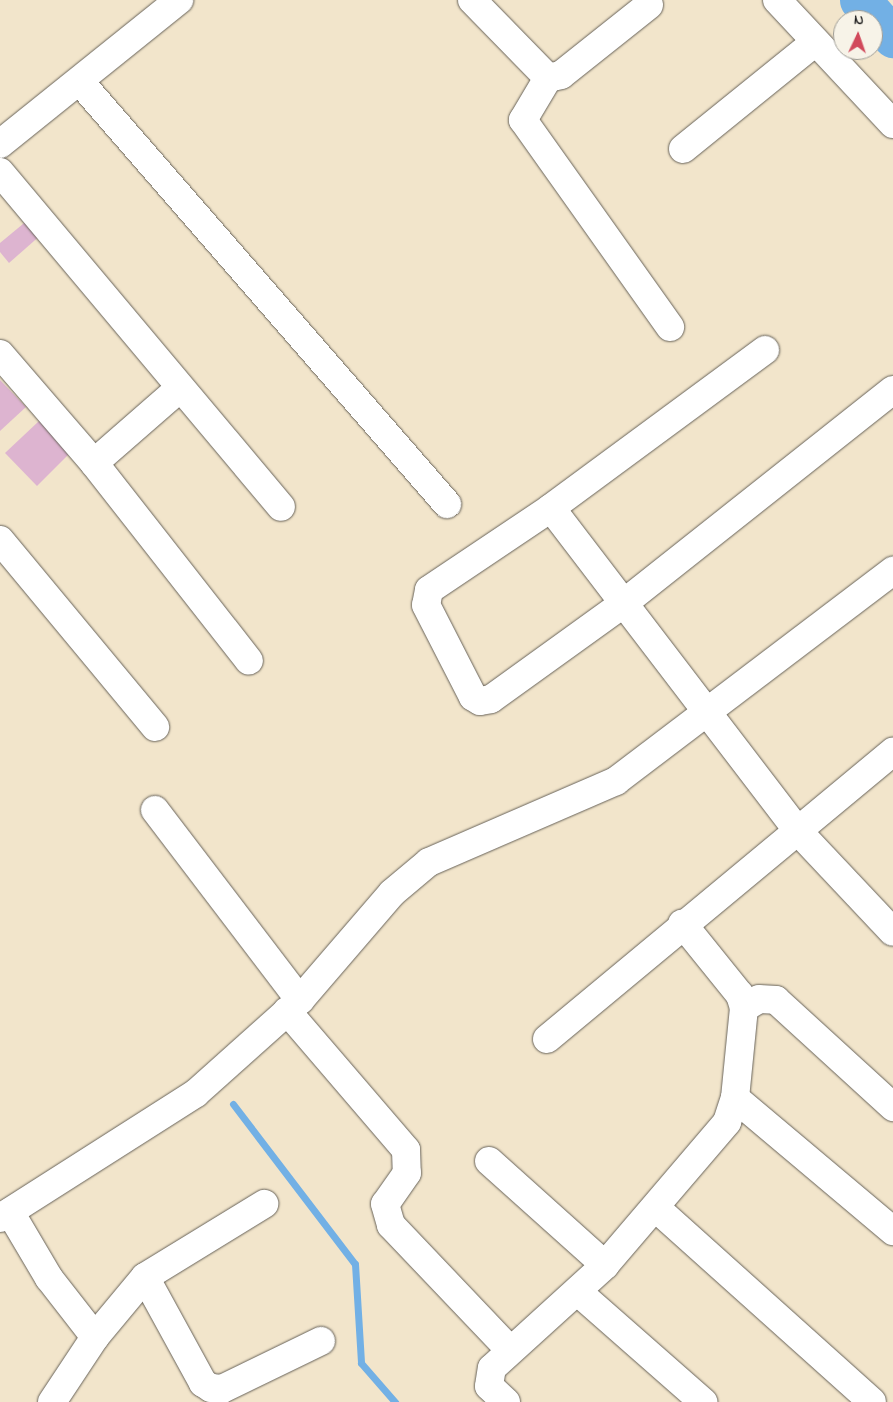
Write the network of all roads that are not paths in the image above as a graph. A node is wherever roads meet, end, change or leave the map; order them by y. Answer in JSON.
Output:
{"nodes":[{"id":1,"x":178,"y":0,"type":"edge"},
{"id":2,"x":472,"y":0,"type":"edge"},
{"id":3,"x":777,"y":0,"type":"edge"},
{"id":4,"x":648,"y":5,"type":"dead end"},
{"id":5,"x":815,"y":42,"type":"junction"},
{"id":6,"x":548,"y":78,"type":"junction"},
{"id":7,"x":81,"y":83,"type":"junction"},
{"id":8,"x":893,"y":124,"type":"edge"},
{"id":9,"x":0,"y":144,"type":"edge"},
{"id":10,"x":683,"y":149,"type":"dead end"},
{"id":11,"x":0,"y":172,"type":"edge"},
{"id":12,"x":670,"y":327,"type":"dead end"},
{"id":13,"x":765,"y":350,"type":"dead end"},
{"id":14,"x":0,"y":354,"type":"edge"},
{"id":15,"x":180,"y":388,"type":"junction"},
{"id":16,"x":893,"y":390,"type":"edge"},
{"id":17,"x":94,"y":462,"type":"junction"},
{"id":18,"x":447,"y":504,"type":"dead end"},
{"id":19,"x":281,"y":507,"type":"dead end"},
{"id":20,"x":551,"y":508,"type":"junction"},
{"id":21,"x":0,"y":540,"type":"edge"},
{"id":22,"x":893,"y":572,"type":"edge"},
{"id":23,"x":624,"y":603,"type":"junction"},
{"id":24,"x":249,"y":661,"type":"dead end"},
{"id":25,"x":709,"y":713,"type":"junction"},
{"id":26,"x":155,"y":727,"type":"dead end"},
{"id":27,"x":893,"y":752,"type":"edge"},
{"id":28,"x":155,"y":810,"type":"dead end"},
{"id":29,"x":796,"y":829,"type":"junction"},
{"id":30,"x":682,"y":923,"type":"junction"},
{"id":31,"x":893,"y":932,"type":"edge"},
{"id":32,"x":294,"y":1005,"type":"junction"},
{"id":33,"x":744,"y":1008,"type":"junction"},
{"id":34,"x":547,"y":1039,"type":"dead end"},
{"id":35,"x":734,"y":1098,"type":"junction"},
{"id":36,"x":893,"y":1107,"type":"edge"},
{"id":37,"x":489,"y":1161,"type":"dead end"},
{"id":38,"x":264,"y":1204,"type":"dead end"},
{"id":39,"x":656,"y":1208,"type":"junction"},
{"id":40,"x":5,"y":1215,"type":"edge"},
{"id":41,"x":893,"y":1231,"type":"edge"},
{"id":42,"x":604,"y":1265,"type":"junction"},
{"id":43,"x":145,"y":1277,"type":"junction"},
{"id":44,"x":578,"y":1292,"type":"junction"},
{"id":45,"x":94,"y":1337,"type":"junction"},
{"id":46,"x":320,"y":1341,"type":"dead end"},
{"id":47,"x":510,"y":1350,"type":"junction"},
{"id":48,"x":52,"y":1402,"type":"edge"},
{"id":49,"x":506,"y":1402,"type":"edge"},
{"id":50,"x":703,"y":1402,"type":"edge"},
{"id":51,"x":872,"y":1402,"type":"edge"}],
"edges":[{"from":1,"to":7,"type":"street"},
{"from":2,"to":6,"type":"street"},
{"from":3,"to":5,"type":"street"},
{"from":4,"to":6,"type":"street"},
{"from":5,"to":8,"type":"street"},
{"from":5,"to":10,"type":"street"},
{"from":6,"to":12,"type":"street"},
{"from":7,"to":9,"type":"street"},
{"from":7,"to":18,"type":"street"},
{"from":11,"to":15,"type":"street"},
{"from":13,"to":20,"type":"street"},
{"from":14,"to":17,"type":"street"},
{"from":15,"to":17,"type":"street"},
{"from":15,"to":19,"type":"street"},
{"from":16,"to":23,"type":"street"},
{"from":17,"to":24,"type":"street"},
{"from":20,"to":23,"type":"street"},
{"from":20,"to":23,"type":"street"},
{"from":21,"to":26,"type":"street"},
{"from":22,"to":25,"type":"street"},
{"from":23,"to":25,"type":"street"},
{"from":25,"to":29,"type":"street"},
{"from":25,"to":32,"type":"street"},
{"from":27,"to":29,"type":"street"},
{"from":28,"to":32,"type":"street"},
{"from":29,"to":30,"type":"street"},
{"from":29,"to":31,"type":"street"},
{"from":30,"to":33,"type":"street"},
{"from":30,"to":34,"type":"street"},
{"from":32,"to":40,"type":"street"},
{"from":32,"to":47,"type":"street"},
{"from":33,"to":35,"type":"street"},
{"from":33,"to":36,"type":"street"},
{"from":35,"to":39,"type":"street"},
{"from":35,"to":41,"type":"street"},
{"from":37,"to":42,"type":"street"},
{"from":38,"to":43,"type":"street"},
{"from":39,"to":42,"type":"street"},
{"from":39,"to":51,"type":"street"},
{"from":40,"to":45,"type":"street"},
{"from":42,"to":44,"type":"street"},
{"from":43,"to":45,"type":"street"},
{"from":43,"to":46,"type":"street"},
{"from":44,"to":47,"type":"street"},
{"from":44,"to":50,"type":"street"},
{"from":45,"to":48,"type":"street"},
{"from":47,"to":49,"type":"street"}]}
